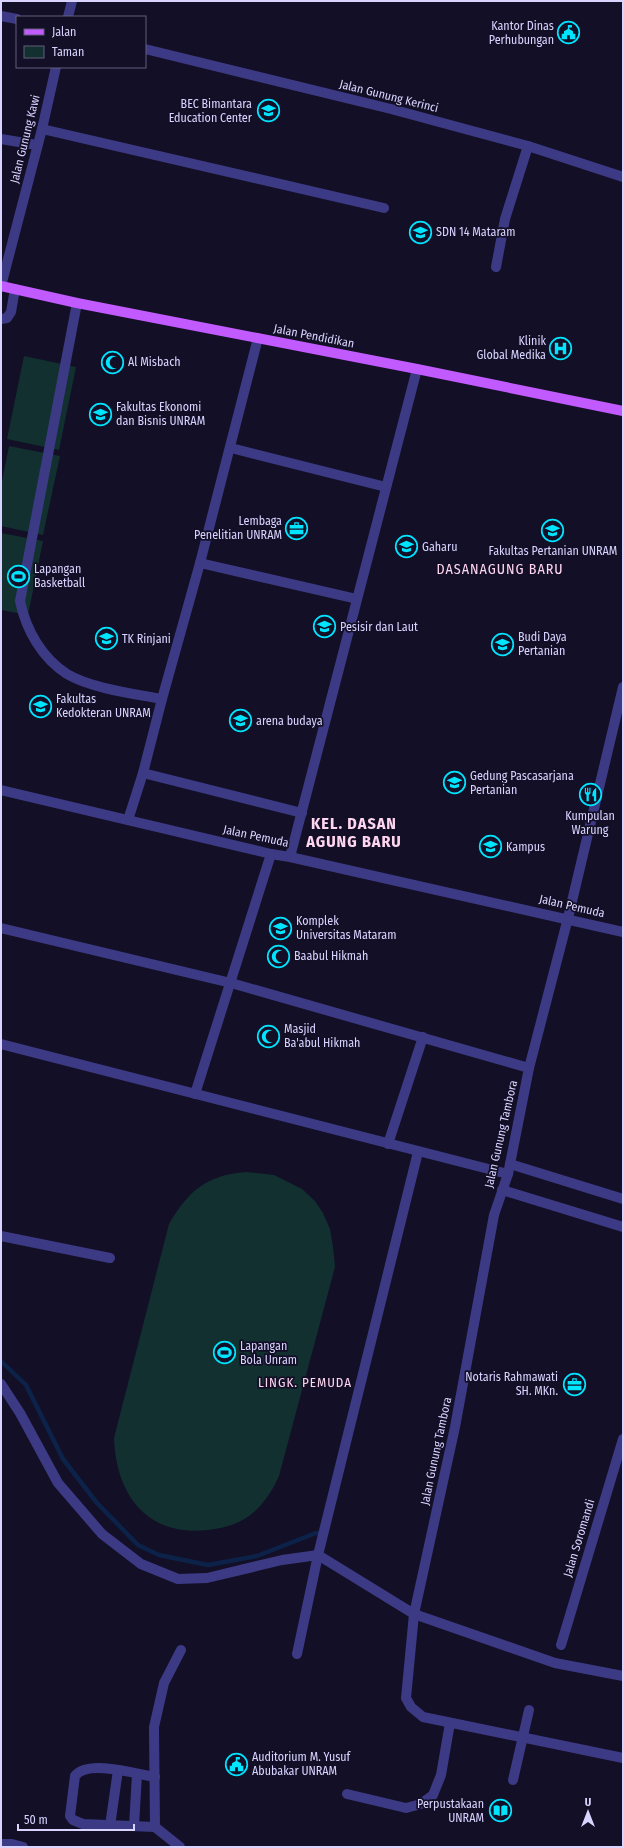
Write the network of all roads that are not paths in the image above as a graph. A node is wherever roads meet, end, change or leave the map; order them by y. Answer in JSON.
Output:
{"nodes":[{"id":1,"x":72,"y":1,"type":"edge"},
{"id":2,"x":1,"y":16,"type":"edge"},
{"id":3,"x":68,"y":16,"type":"edge"},
{"id":4,"x":16,"y":19,"type":"edge"},
{"id":5,"x":146,"y":49,"type":"edge"},
{"id":6,"x":56,"y":68,"type":"edge"},
{"id":7,"x":42,"y":129,"type":"junction"},
{"id":8,"x":1,"y":139,"type":"edge"},
{"id":9,"x":37,"y":145,"type":"junction"},
{"id":10,"x":528,"y":146,"type":"junction"},
{"id":11,"x":623,"y":177,"type":"edge"},
{"id":12,"x":384,"y":208,"type":"dead end"},
{"id":13,"x":496,"y":267,"type":"dead end"},
{"id":14,"x":1,"y":286,"type":"edge"},
{"id":15,"x":15,"y":289,"type":"junction"},
{"id":16,"x":78,"y":303,"type":"junction"},
{"id":17,"x":1,"y":319,"type":"edge"},
{"id":18,"x":258,"y":338,"type":"junction"},
{"id":19,"x":417,"y":368,"type":"junction"},
{"id":20,"x":623,"y":411,"type":"edge"},
{"id":21,"x":231,"y":448,"type":"junction"},
{"id":22,"x":386,"y":487,"type":"junction"},
{"id":23,"x":200,"y":563,"type":"junction"},
{"id":24,"x":358,"y":599,"type":"junction"},
{"id":25,"x":623,"y":687,"type":"edge"},
{"id":26,"x":162,"y":699,"type":"junction"},
{"id":27,"x":143,"y":773,"type":"junction"},
{"id":28,"x":1,"y":790,"type":"edge"},
{"id":29,"x":302,"y":813,"type":"junction"},
{"id":30,"x":128,"y":820,"type":"junction"},
{"id":31,"x":271,"y":854,"type":"junction"},
{"id":32,"x":290,"y":857,"type":"junction"},
{"id":33,"x":568,"y":918,"type":"junction"},
{"id":34,"x":1,"y":928,"type":"edge"},
{"id":35,"x":623,"y":932,"type":"edge"},
{"id":36,"x":231,"y":983,"type":"junction"},
{"id":37,"x":423,"y":1037,"type":"junction"},
{"id":38,"x":1,"y":1044,"type":"edge"},
{"id":39,"x":529,"y":1068,"type":"junction"},
{"id":40,"x":195,"y":1094,"type":"junction"},
{"id":41,"x":388,"y":1144,"type":"junction"},
{"id":42,"x":418,"y":1152,"type":"junction"},
{"id":43,"x":509,"y":1169,"type":"junction"},
{"id":44,"x":502,"y":1190,"type":"junction"},
{"id":45,"x":623,"y":1199,"type":"edge"},
{"id":46,"x":623,"y":1227,"type":"edge"},
{"id":47,"x":1,"y":1236,"type":"edge"},
{"id":48,"x":110,"y":1258,"type":"dead end"},
{"id":49,"x":1,"y":1384,"type":"edge"},
{"id":50,"x":623,"y":1439,"type":"edge"},
{"id":51,"x":318,"y":1556,"type":"junction"},
{"id":52,"x":414,"y":1614,"type":"junction"},
{"id":53,"x":561,"y":1644,"type":"dead end"},
{"id":54,"x":181,"y":1650,"type":"dead end"},
{"id":55,"x":297,"y":1654,"type":"dead end"},
{"id":56,"x":623,"y":1676,"type":"edge"},
{"id":57,"x":529,"y":1710,"type":"dead end"},
{"id":58,"x":450,"y":1722,"type":"junction"},
{"id":59,"x":523,"y":1738,"type":"junction"},
{"id":60,"x":623,"y":1758,"type":"edge"},
{"id":61,"x":118,"y":1770,"type":"junction"},
{"id":62,"x":137,"y":1774,"type":"junction"},
{"id":63,"x":155,"y":1777,"type":"junction"},
{"id":64,"x":513,"y":1780,"type":"dead end"},
{"id":65,"x":347,"y":1794,"type":"dead end"},
{"id":66,"x":110,"y":1826,"type":"junction"},
{"id":67,"x":134,"y":1826,"type":"junction"},
{"id":68,"x":155,"y":1827,"type":"junction"},
{"id":69,"x":1,"y":1844,"type":"edge"},
{"id":70,"x":23,"y":1847,"type":"edge"},
{"id":71,"x":180,"y":1847,"type":"edge"}],
"edges":[{"from":1,"to":3,"type":"street"},
{"from":2,"to":4,"type":"street"},
{"from":5,"to":10,"type":"street","name":"Jalan Gunung Kerinci"},
{"from":6,"to":7,"type":"street","name":"Jalan Gunung Kawi"},
{"from":7,"to":9,"type":"street","name":"Jalan Gunung Kawi"},
{"from":7,"to":12,"type":"street"},
{"from":8,"to":9,"type":"street"},
{"from":9,"to":14,"type":"street","name":"Jalan Gunung Kawi"},
{"from":10,"to":11,"type":"street","name":"Jalan Gunung Kerinci"},
{"from":10,"to":13,"type":"street"},
{"from":14,"to":15,"type":"main road","name":"Jalan Pendidikan"},
{"from":15,"to":16,"type":"main road","name":"Jalan Pendidikan"},
{"from":15,"to":17,"type":"street"},
{"from":16,"to":18,"type":"main road","name":"Jalan Pendidikan"},
{"from":16,"to":26,"type":"street"},
{"from":18,"to":19,"type":"main road","name":"Jalan Pendidikan"},
{"from":18,"to":21,"type":"street"},
{"from":19,"to":20,"type":"main road","name":"Jalan Pendidikan"},
{"from":19,"to":22,"type":"street"},
{"from":21,"to":22,"type":"street"},
{"from":21,"to":23,"type":"street"},
{"from":22,"to":24,"type":"street"},
{"from":23,"to":24,"type":"street"},
{"from":23,"to":26,"type":"street"},
{"from":24,"to":29,"type":"street"},
{"from":25,"to":33,"type":"street","name":"Jalan Gunung Tambora"},
{"from":26,"to":27,"type":"street"},
{"from":27,"to":29,"type":"street"},
{"from":27,"to":30,"type":"street"},
{"from":28,"to":30,"type":"street","name":"Jalan Pemuda"},
{"from":29,"to":32,"type":"street"},
{"from":30,"to":31,"type":"street","name":"Jalan Pemuda"},
{"from":31,"to":32,"type":"street","name":"Jalan Pemuda"},
{"from":31,"to":36,"type":"street"},
{"from":32,"to":33,"type":"street","name":"Jalan Pemuda"},
{"from":33,"to":35,"type":"street","name":"Jalan Pemuda"},
{"from":33,"to":39,"type":"street","name":"Jalan Gunung Tambora"},
{"from":34,"to":36,"type":"street"},
{"from":36,"to":37,"type":"street"},
{"from":36,"to":40,"type":"street"},
{"from":37,"to":39,"type":"street"},
{"from":37,"to":41,"type":"street"},
{"from":38,"to":40,"type":"street"},
{"from":39,"to":43,"type":"street","name":"Jalan Gunung Tambora"},
{"from":40,"to":41,"type":"street"},
{"from":41,"to":42,"type":"street"},
{"from":42,"to":43,"type":"street"},
{"from":42,"to":51,"type":"street"},
{"from":43,"to":44,"type":"street","name":"Jalan Gunung Tambora"},
{"from":43,"to":45,"type":"street"},
{"from":44,"to":46,"type":"street"},
{"from":44,"to":52,"type":"street","name":"Jalan Gunung Tambora"},
{"from":47,"to":48,"type":"street"},
{"from":49,"to":51,"type":"street"},
{"from":50,"to":53,"type":"street","name":"Jalan Soromandi"},
{"from":51,"to":52,"type":"street"},
{"from":51,"to":55,"type":"street"},
{"from":52,"to":56,"type":"street"},
{"from":52,"to":58,"type":"street","name":"Jalan Gunung Tambora"},
{"from":54,"to":63,"type":"street"},
{"from":57,"to":59,"type":"street"},
{"from":58,"to":59,"type":"street","name":"Jalan Gunung Tambora"},
{"from":58,"to":65,"type":"street"},
{"from":59,"to":60,"type":"street","name":"Jalan Gunung Tambora"},
{"from":59,"to":64,"type":"street"},
{"from":61,"to":62,"type":"street"},
{"from":61,"to":66,"type":"street"},
{"from":61,"to":66,"type":"street"},
{"from":62,"to":63,"type":"street"},
{"from":62,"to":67,"type":"street"},
{"from":63,"to":68,"type":"street"},
{"from":66,"to":67,"type":"street"},
{"from":67,"to":68,"type":"street"},
{"from":68,"to":71,"type":"street"},
{"from":69,"to":70,"type":"street"}]}
